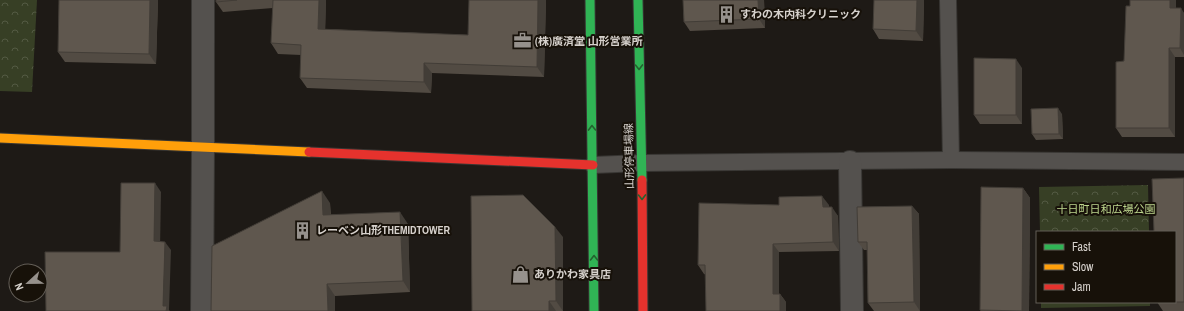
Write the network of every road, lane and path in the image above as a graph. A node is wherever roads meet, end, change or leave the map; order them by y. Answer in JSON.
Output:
{"nodes":[{"id":1,"x":203,"y":0,"type":"edge"},
{"id":2,"x":590,"y":0,"type":"edge"},
{"id":3,"x":638,"y":0,"type":"edge"},
{"id":4,"x":948,"y":0,"type":"edge"},
{"id":5,"x":0,"y":138,"type":"edge"},
{"id":6,"x":203,"y":147,"type":"junction"},
{"id":7,"x":951,"y":160,"type":"junction"},
{"id":8,"x":850,"y":162,"type":"junction"},
{"id":9,"x":1184,"y":162,"type":"edge"},
{"id":10,"x":642,"y":163,"type":"junction"},
{"id":11,"x":593,"y":165,"type":"junction"},
{"id":12,"x":202,"y":311,"type":"edge"},
{"id":13,"x":594,"y":311,"type":"edge"},
{"id":14,"x":644,"y":311,"type":"edge"},
{"id":15,"x":852,"y":311,"type":"edge"}],
"edges":[{"from":1,"to":6,"type":"street"},
{"from":11,"to":2,"type":"main road","one_way":true},
{"from":3,"to":10,"type":"main road","name":"山形停車場線","one_way":true},
{"from":4,"to":7,"type":"lane"},
{"from":5,"to":6,"type":"main road"},
{"from":6,"to":11,"type":"main road"},
{"from":6,"to":12,"type":"street"},
{"from":7,"to":8,"type":"lane"},
{"from":7,"to":9,"type":"lane"},
{"from":8,"to":10,"type":"lane"},
{"from":8,"to":15,"type":"street"},
{"from":10,"to":11,"type":"lane"},
{"from":10,"to":14,"type":"main road","name":"山形停車場線","one_way":true},
{"from":13,"to":11,"type":"main road","one_way":true}]}
